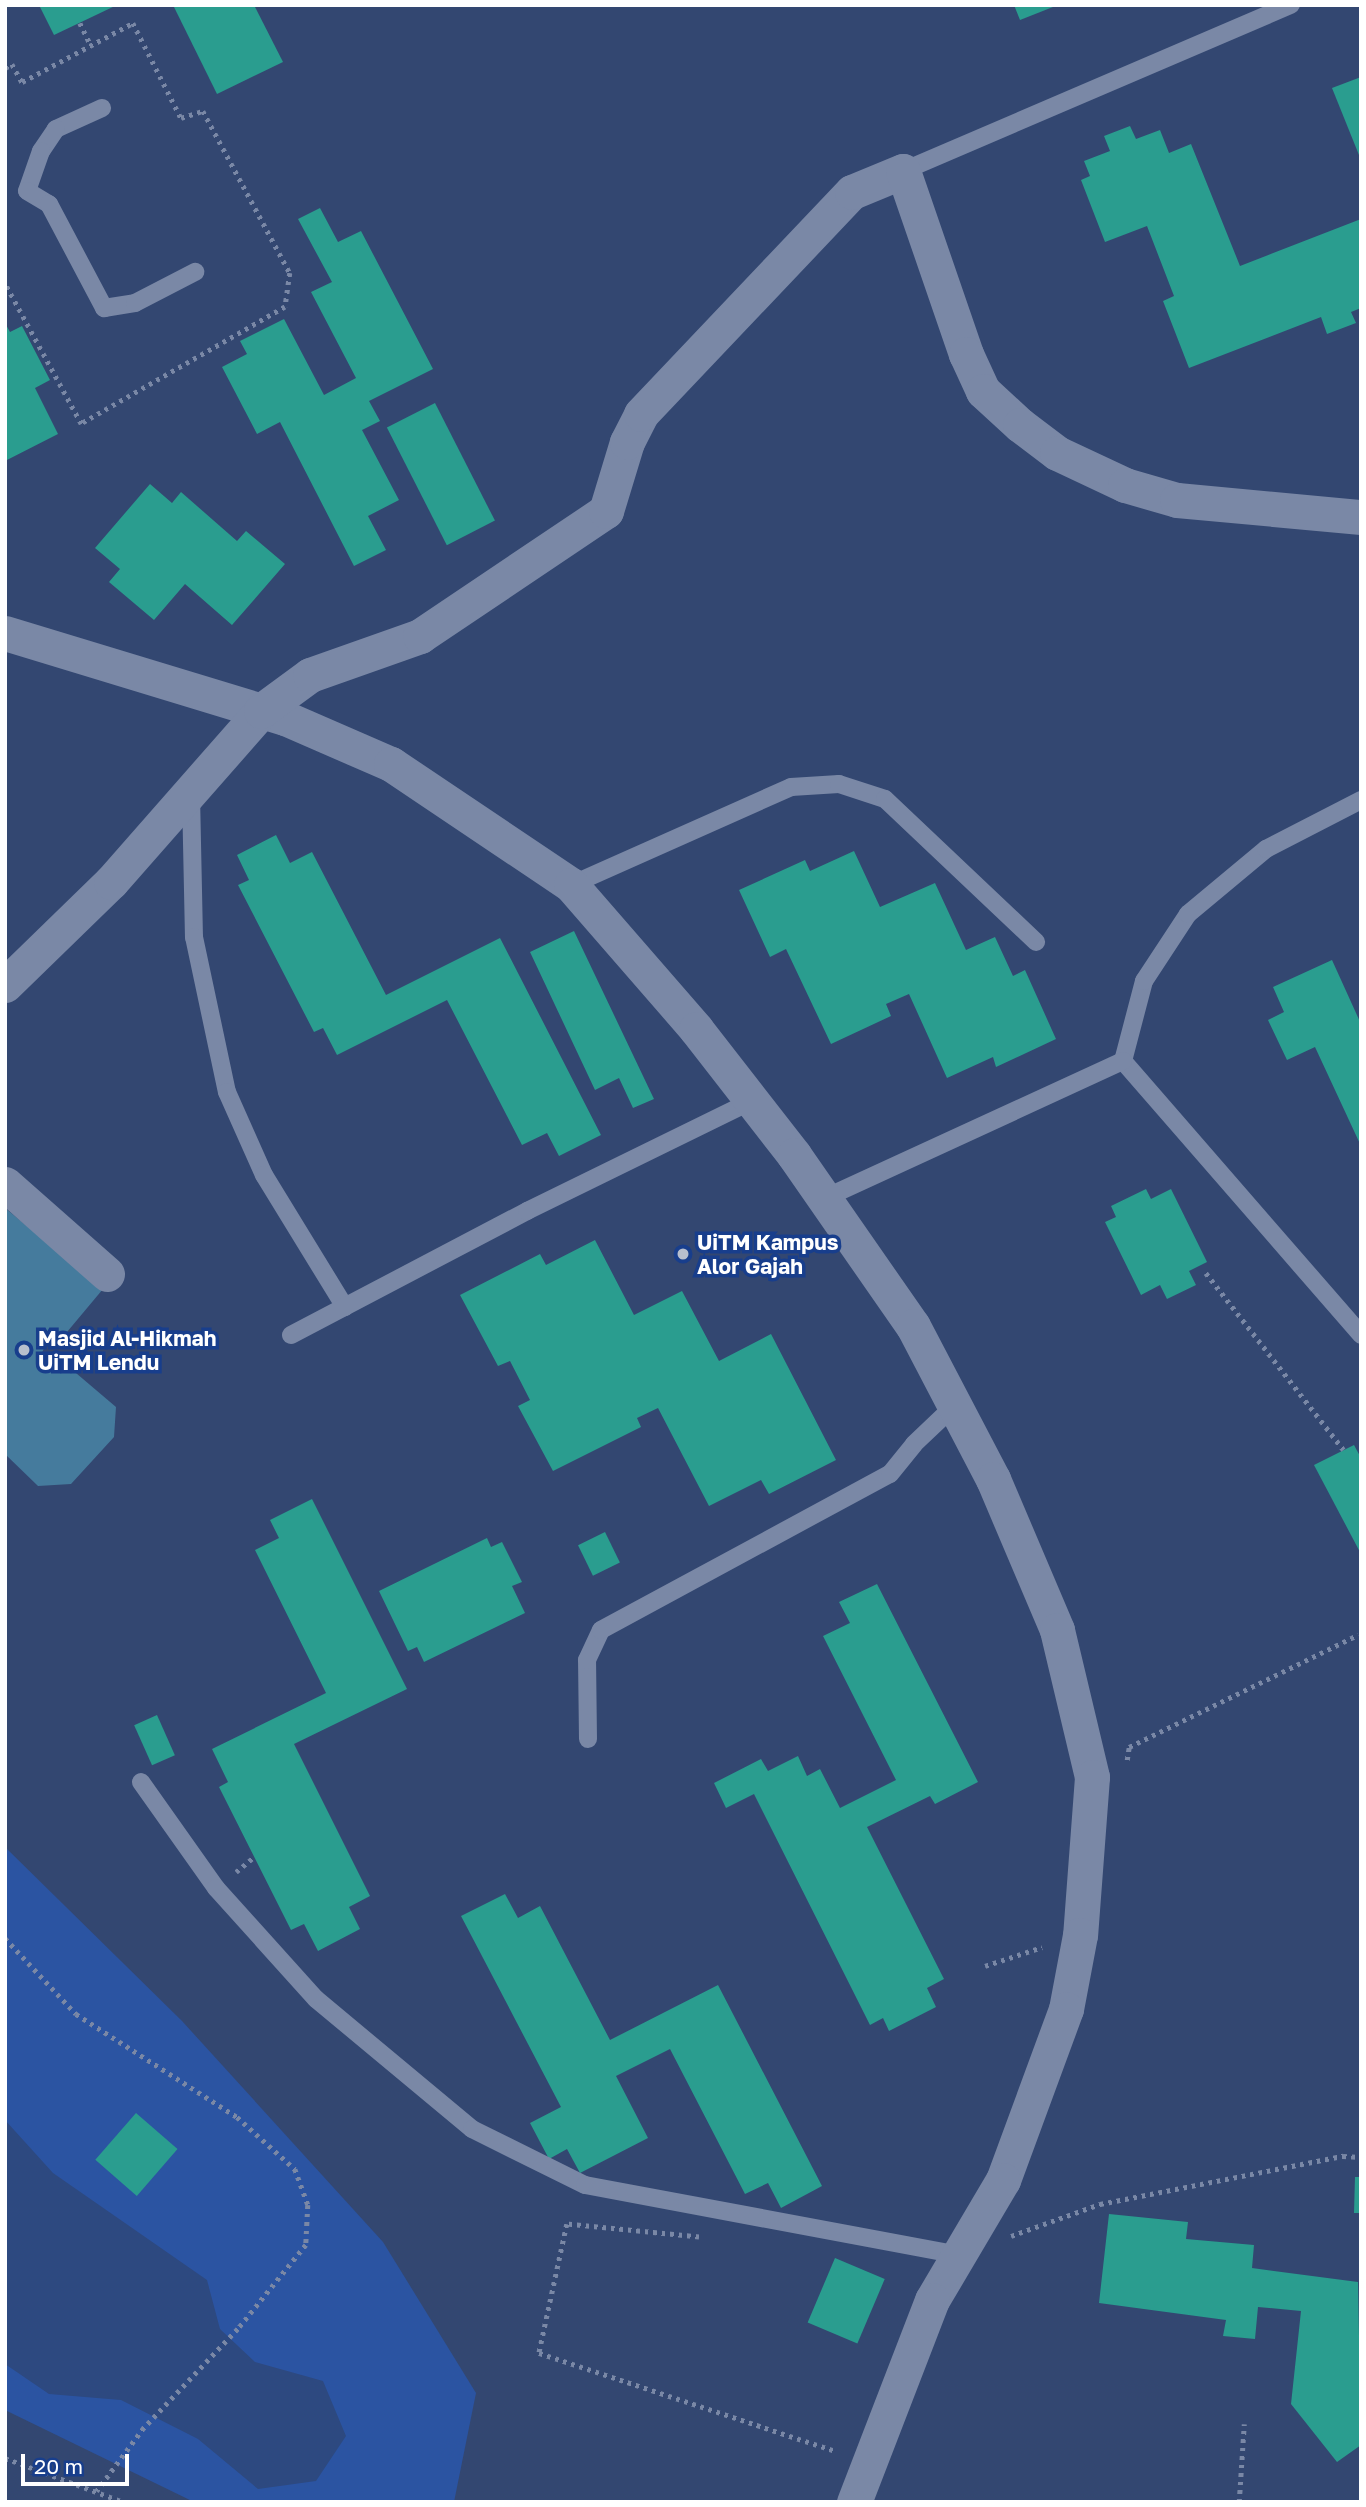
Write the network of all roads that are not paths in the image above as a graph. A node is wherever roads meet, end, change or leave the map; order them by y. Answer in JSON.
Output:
{"nodes":[{"id":1,"x":1291,"y":5,"type":"edge"},
{"id":2,"x":102,"y":108,"type":"dead end"},
{"id":3,"x":903,"y":171,"type":"junction"},
{"id":4,"x":195,"y":272,"type":"dead end"},
{"id":5,"x":1361,"y":517,"type":"edge"},
{"id":6,"x":5,"y":633,"type":"edge"},
{"id":7,"x":261,"y":711,"type":"junction"},
{"id":8,"x":191,"y":792,"type":"junction"},
{"id":9,"x":1361,"y":800,"type":"edge"},
{"id":10,"x":571,"y":885,"type":"junction"},
{"id":11,"x":1036,"y":942,"type":"dead end"},
{"id":12,"x":5,"y":985,"type":"edge"},
{"id":13,"x":1123,"y":1062,"type":"junction"},
{"id":14,"x":752,"y":1101,"type":"junction"},
{"id":15,"x":5,"y":1184,"type":"edge"},
{"id":16,"x":825,"y":1198,"type":"junction"},
{"id":17,"x":107,"y":1274,"type":"dead end"},
{"id":18,"x":345,"y":1307,"type":"junction"},
{"id":19,"x":291,"y":1335,"type":"dead end"},
{"id":20,"x":1361,"y":1335,"type":"edge"},
{"id":21,"x":954,"y":1406,"type":"junction"},
{"id":22,"x":588,"y":1739,"type":"dead end"},
{"id":23,"x":141,"y":1782,"type":"dead end"},
{"id":24,"x":960,"y":2255,"type":"junction"},
{"id":25,"x":854,"y":2502,"type":"edge"}],
"edges":[{"from":1,"to":3,"type":"lane"},
{"from":2,"to":4,"type":"lane"},
{"from":3,"to":5,"type":"street"},
{"from":3,"to":7,"type":"street"},
{"from":6,"to":7,"type":"street"},
{"from":7,"to":8,"type":"street"},
{"from":7,"to":10,"type":"street"},
{"from":8,"to":12,"type":"street"},
{"from":8,"to":18,"type":"lane"},
{"from":9,"to":13,"type":"lane"},
{"from":10,"to":11,"type":"lane"},
{"from":10,"to":14,"type":"street"},
{"from":13,"to":16,"type":"lane"},
{"from":13,"to":20,"type":"lane"},
{"from":14,"to":16,"type":"street"},
{"from":14,"to":18,"type":"lane"},
{"from":15,"to":17,"type":"street"},
{"from":16,"to":21,"type":"street"},
{"from":18,"to":19,"type":"lane"},
{"from":21,"to":22,"type":"lane"},
{"from":21,"to":24,"type":"street"},
{"from":23,"to":24,"type":"lane"},
{"from":24,"to":25,"type":"street"}]}
